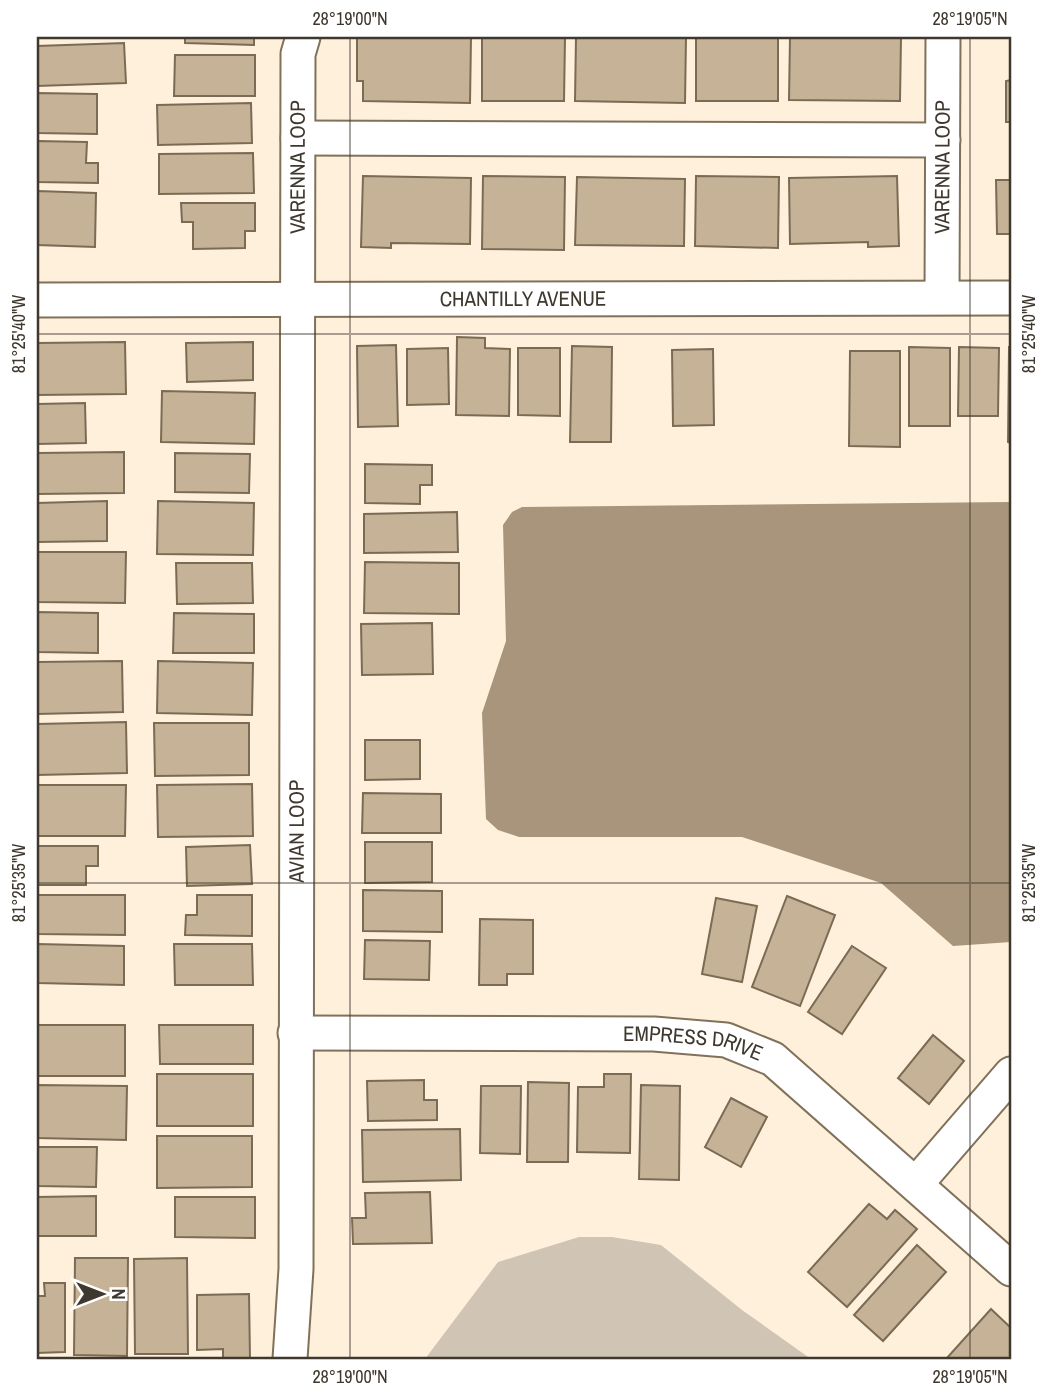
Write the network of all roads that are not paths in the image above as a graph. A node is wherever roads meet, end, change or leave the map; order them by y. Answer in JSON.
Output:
{"nodes":[{"id":1,"x":303,"y":37,"type":"edge"},
{"id":2,"x":943,"y":37,"type":"edge"},
{"id":3,"x":298,"y":138,"type":"junction"},
{"id":4,"x":943,"y":140,"type":"junction"},
{"id":5,"x":942,"y":297,"type":"junction"},
{"id":6,"x":1011,"y":298,"type":"edge"},
{"id":7,"x":37,"y":300,"type":"edge"},
{"id":8,"x":298,"y":300,"type":"junction"},
{"id":9,"x":295,"y":1033,"type":"junction"},
{"id":10,"x":1011,"y":1074,"type":"edge"},
{"id":11,"x":916,"y":1184,"type":"junction"},
{"id":12,"x":1011,"y":1269,"type":"edge"},
{"id":13,"x":290,"y":1359,"type":"edge"}],
"edges":[{"from":1,"to":3,"type":"street","name":"VARENNA LOOP"},
{"from":2,"to":4,"type":"street","name":"VARENNA LOOP"},
{"from":3,"to":4,"type":"street"},
{"from":3,"to":8,"type":"street","name":"VARENNA LOOP"},
{"from":4,"to":5,"type":"street","name":"VARENNA LOOP"},
{"from":5,"to":6,"type":"street","name":"CHANTILLY AVENUE"},
{"from":5,"to":8,"type":"street","name":"CHANTILLY AVENUE"},
{"from":7,"to":8,"type":"street","name":"CHANTILLY AVENUE"},
{"from":8,"to":9,"type":"street","name":"AVIAN LOOP"},
{"from":9,"to":11,"type":"street","name":"EMPRESS DRIVE"},
{"from":9,"to":13,"type":"street","name":"AVIAN LOOP"},
{"from":10,"to":11,"type":"street"},
{"from":11,"to":12,"type":"street","name":"EMPRESS DRIVE"}]}
